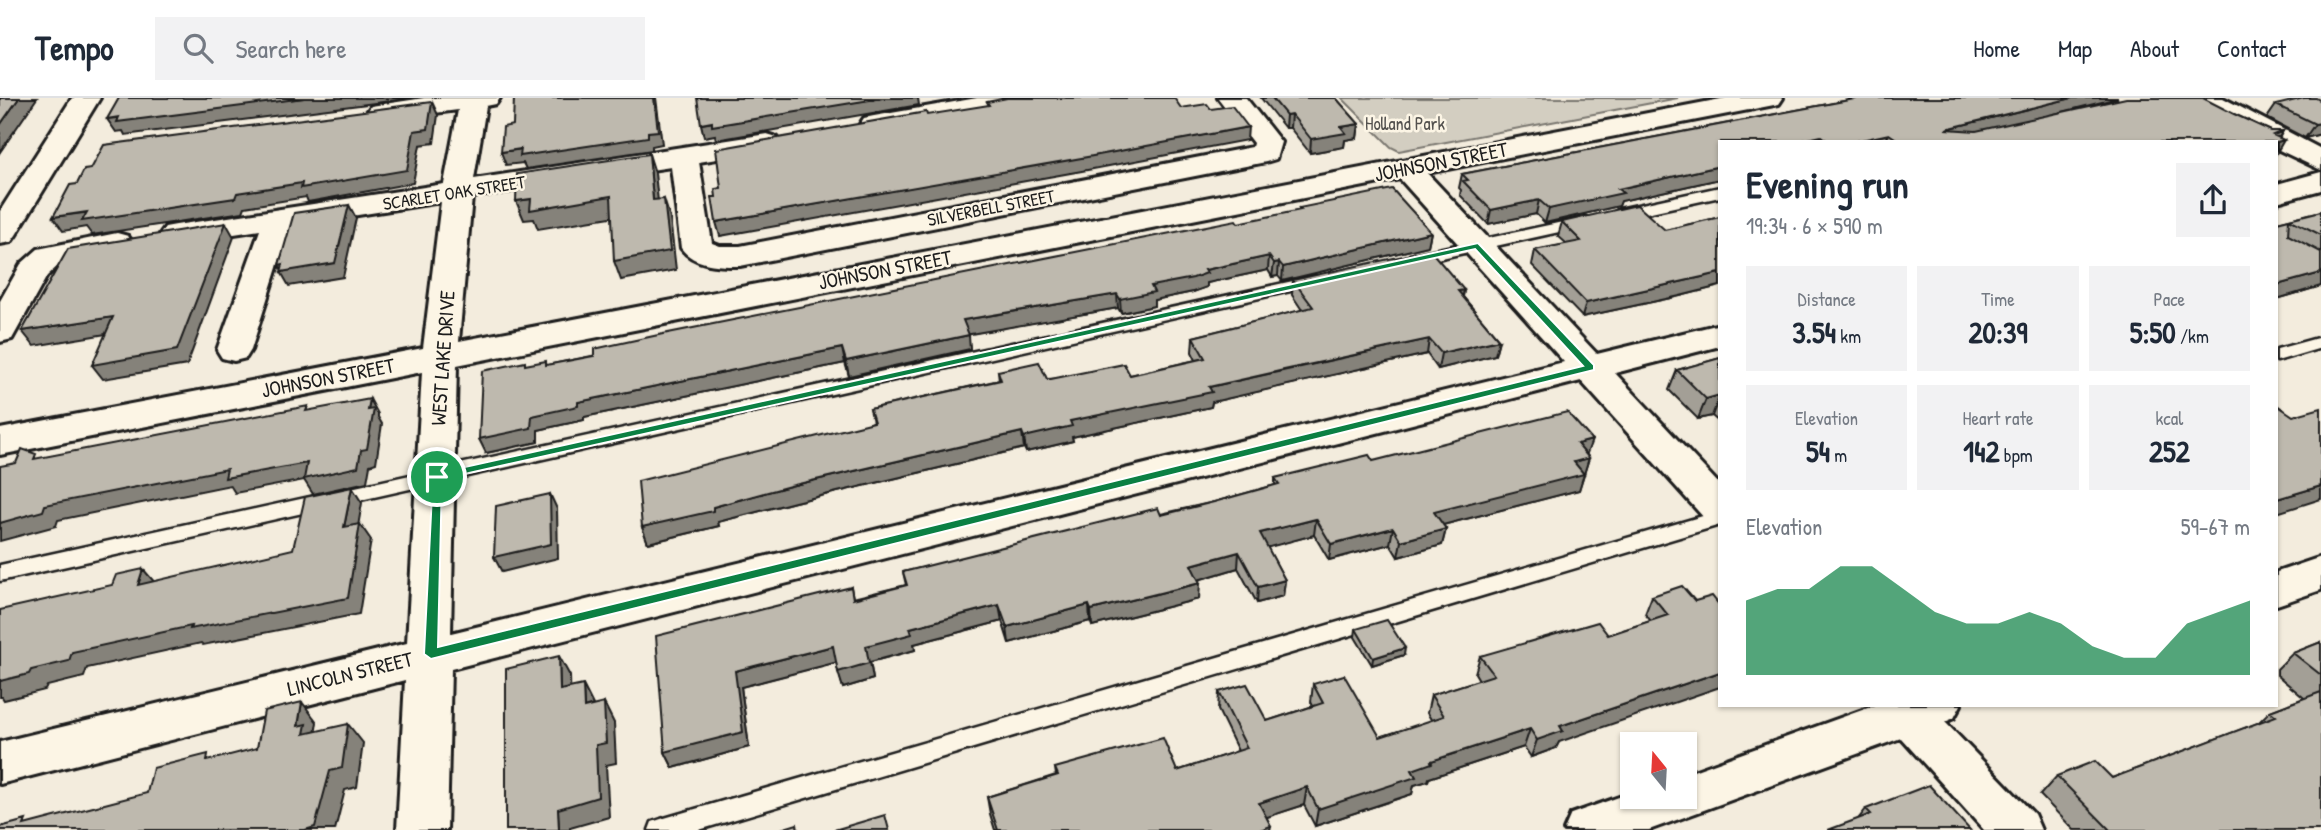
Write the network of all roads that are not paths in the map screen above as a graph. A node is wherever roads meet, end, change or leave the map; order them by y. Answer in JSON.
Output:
{"nodes":[{"id":1,"x":86,"y":98,"type":"edge"},
{"id":2,"x":1024,"y":98,"type":"edge"},
{"id":3,"x":1232,"y":98,"type":"edge"},
{"id":4,"x":1769,"y":98,"type":"edge"},
{"id":5,"x":2202,"y":98,"type":"edge"},
{"id":6,"x":478,"y":99,"type":"edge"},
{"id":7,"x":953,"y":104,"type":"edge"},
{"id":8,"x":352,"y":116,"type":"edge"},
{"id":9,"x":847,"y":129,"type":"edge"},
{"id":10,"x":793,"y":138,"type":"edge"},
{"id":11,"x":684,"y":158,"type":"junction"},
{"id":12,"x":2321,"y":161,"type":"edge"},
{"id":13,"x":1407,"y":169,"type":"junction"},
{"id":14,"x":2321,"y":181,"type":"edge"},
{"id":15,"x":1718,"y":192,"type":"edge"},
{"id":16,"x":457,"y":193,"type":"junction"},
{"id":17,"x":2278,"y":193,"type":"edge"},
{"id":18,"x":281,"y":219,"type":"junction"},
{"id":19,"x":5,"y":220,"type":"edge"},
{"id":20,"x":1478,"y":245,"type":"junction"},
{"id":21,"x":1396,"y":263,"type":"edge"},
{"id":22,"x":1329,"y":278,"type":"edge"},
{"id":23,"x":0,"y":331,"type":"edge"},
{"id":24,"x":1718,"y":336,"type":"edge"},
{"id":25,"x":2321,"y":342,"type":"edge"},
{"id":26,"x":234,"y":350,"type":"dead end"},
{"id":27,"x":2278,"y":355,"type":"edge"},
{"id":28,"x":440,"y":356,"type":"junction"},
{"id":29,"x":1591,"y":368,"type":"junction"},
{"id":30,"x":0,"y":442,"type":"edge"},
{"id":31,"x":437,"y":477,"type":"junction"},
{"id":32,"x":1718,"y":508,"type":"edge"},
{"id":33,"x":1718,"y":519,"type":"edge"},
{"id":34,"x":0,"y":573,"type":"edge"},
{"id":35,"x":2321,"y":573,"type":"edge"},
{"id":36,"x":2278,"y":589,"type":"edge"},
{"id":37,"x":431,"y":654,"type":"junction"},
{"id":38,"x":1915,"y":709,"type":"edge"},
{"id":39,"x":0,"y":763,"type":"edge"},
{"id":40,"x":1698,"y":791,"type":"edge"},
{"id":41,"x":1648,"y":809,"type":"edge"},
{"id":42,"x":422,"y":830,"type":"edge"},
{"id":43,"x":661,"y":830,"type":"edge"},
{"id":44,"x":1589,"y":830,"type":"edge"},
{"id":45,"x":2016,"y":830,"type":"edge"}],
"edges":[{"from":1,"to":19,"type":"street"},
{"from":2,"to":7,"type":"street"},
{"from":3,"to":11,"type":"street","name":"SILVERBELL STREET"},
{"from":4,"to":13,"type":"street","name":"JOHNSON STREET"},
{"from":5,"to":12,"type":"street"},
{"from":6,"to":8,"type":"street"},
{"from":6,"to":16,"type":"street","name":"WEST LAKE DRIVE"},
{"from":7,"to":9,"type":"street"},
{"from":10,"to":11,"type":"street","name":"SCARLET OAK STREET"},
{"from":11,"to":16,"type":"street","name":"SCARLET OAK STREET"},
{"from":13,"to":20,"type":"street"},
{"from":13,"to":28,"type":"street","name":"JOHNSON STREET"},
{"from":14,"to":17,"type":"street"},
{"from":15,"to":20,"type":"lane"},
{"from":16,"to":18,"type":"street","name":"SCARLET OAK STREET"},
{"from":16,"to":28,"type":"street","name":"WEST LAKE DRIVE"},
{"from":18,"to":23,"type":"street","name":"SCARLET OAK STREET"},
{"from":18,"to":26,"type":"street"},
{"from":20,"to":21,"type":"lane"},
{"from":20,"to":29,"type":"street"},
{"from":22,"to":31,"type":"lane"},
{"from":24,"to":29,"type":"street","name":"LINCOLN STREET"},
{"from":25,"to":27,"type":"lane"},
{"from":28,"to":30,"type":"street","name":"JOHNSON STREET"},
{"from":28,"to":31,"type":"street","name":"WEST LAKE DRIVE"},
{"from":29,"to":32,"type":"street"},
{"from":29,"to":37,"type":"street","name":"LINCOLN STREET"},
{"from":31,"to":34,"type":"lane"},
{"from":31,"to":37,"type":"street","name":"WEST LAKE DRIVE"},
{"from":33,"to":43,"type":"lane"},
{"from":35,"to":36,"type":"street"},
{"from":37,"to":39,"type":"street","name":"LINCOLN STREET"},
{"from":37,"to":42,"type":"street","name":"WEST LAKE DRIVE"},
{"from":38,"to":40,"type":"street"},
{"from":38,"to":45,"type":"street"},
{"from":41,"to":44,"type":"street"}]}
